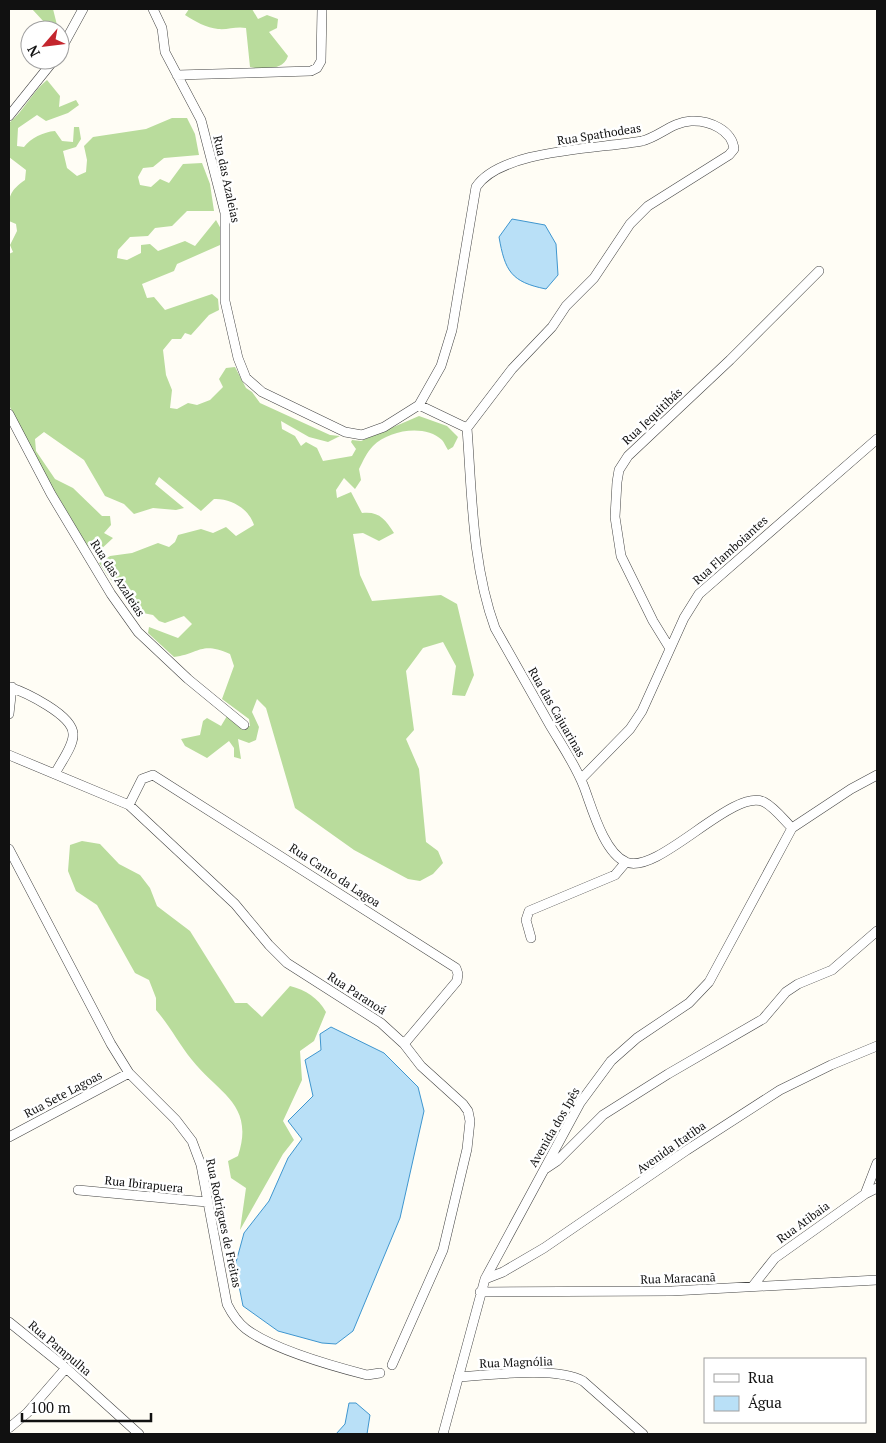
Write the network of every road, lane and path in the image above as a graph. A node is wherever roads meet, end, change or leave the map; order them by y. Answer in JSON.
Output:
{"nodes":[{"id":1,"x":83,"y":9,"type":"edge"},
{"id":2,"x":153,"y":9,"type":"edge"},
{"id":3,"x":322,"y":9,"type":"edge"},
{"id":4,"x":70,"y":33,"type":"edge"},
{"id":5,"x":46,"y":70,"type":"edge"},
{"id":6,"x":177,"y":75,"type":"junction"},
{"id":7,"x":9,"y":116,"type":"edge"},
{"id":8,"x":819,"y":271,"type":"dead end"},
{"id":9,"x":419,"y":405,"type":"junction"},
{"id":10,"x":9,"y":414,"type":"edge"},
{"id":11,"x":467,"y":428,"type":"junction"},
{"id":12,"x":877,"y":439,"type":"edge"},
{"id":13,"x":669,"y":647,"type":"junction"},
{"id":14,"x":10,"y":687,"type":"edge"},
{"id":15,"x":9,"y":714,"type":"edge"},
{"id":16,"x":244,"y":725,"type":"dead end"},
{"id":17,"x":9,"y":755,"type":"edge"},
{"id":18,"x":55,"y":774,"type":"junction"},
{"id":19,"x":877,"y":775,"type":"edge"},
{"id":20,"x":581,"y":779,"type":"junction"},
{"id":21,"x":129,"y":805,"type":"junction"},
{"id":22,"x":792,"y":828,"type":"junction"},
{"id":23,"x":9,"y":849,"type":"edge"},
{"id":24,"x":626,"y":862,"type":"junction"},
{"id":25,"x":9,"y":864,"type":"edge"},
{"id":26,"x":23,"y":875,"type":"junction"},
{"id":27,"x":877,"y":931,"type":"edge"},
{"id":28,"x":531,"y":938,"type":"dead end"},
{"id":29,"x":404,"y":1044,"type":"junction"},
{"id":30,"x":877,"y":1046,"type":"edge"},
{"id":31,"x":129,"y":1073,"type":"junction"},
{"id":32,"x":9,"y":1138,"type":"edge"},
{"id":33,"x":877,"y":1163,"type":"edge"},
{"id":34,"x":542,"y":1171,"type":"junction"},
{"id":35,"x":877,"y":1188,"type":"edge"},
{"id":36,"x":78,"y":1190,"type":"dead end"},
{"id":37,"x":865,"y":1194,"type":"junction"},
{"id":38,"x":207,"y":1202,"type":"junction"},
{"id":39,"x":485,"y":1279,"type":"junction"},
{"id":40,"x":877,"y":1280,"type":"edge"},
{"id":41,"x":752,"y":1287,"type":"junction"},
{"id":42,"x":480,"y":1292,"type":"junction"},
{"id":43,"x":9,"y":1322,"type":"edge"},
{"id":44,"x":392,"y":1365,"type":"dead end"},
{"id":45,"x":66,"y":1368,"type":"junction"},
{"id":46,"x":380,"y":1373,"type":"dead end"},
{"id":47,"x":458,"y":1377,"type":"junction"},
{"id":48,"x":9,"y":1428,"type":"edge"},
{"id":49,"x":140,"y":1434,"type":"edge"},
{"id":50,"x":443,"y":1434,"type":"edge"},
{"id":51,"x":644,"y":1434,"type":"edge"}],
"edges":[{"from":1,"to":4,"type":"street"},
{"from":2,"to":6,"type":"street","name":"Rua das Azaleias"},
{"from":3,"to":6,"type":"street"},
{"from":5,"to":7,"type":"street"},
{"from":6,"to":9,"type":"street","name":"Rua das Azaleias"},
{"from":8,"to":13,"type":"street","name":"Rua Jequitibás"},
{"from":9,"to":11,"type":"street"},
{"from":9,"to":11,"type":"street","name":"Rua Spathodeas"},
{"from":10,"to":16,"type":"street","name":"Rua das Azaleias"},
{"from":11,"to":20,"type":"street","name":"Rua das Cajuarinas"},
{"from":12,"to":13,"type":"street","name":"Rua Flamboiantes"},
{"from":13,"to":20,"type":"street","name":"Rua Flamboiantes"},
{"from":14,"to":15,"type":"street"},
{"from":14,"to":18,"type":"street"},
{"from":17,"to":18,"type":"street","name":"Rua Paranoá"},
{"from":18,"to":21,"type":"street","name":"Rua Paranoá"},
{"from":19,"to":22,"type":"street"},
{"from":20,"to":24,"type":"street","name":"Rua das Cajuarinas"},
{"from":21,"to":29,"type":"street","name":"Rua Paranoá"},
{"from":21,"to":29,"type":"street","name":"Rua Canto da Lagoa"},
{"from":22,"to":24,"type":"street"},
{"from":22,"to":34,"type":"street","name":"Avenida dos Ipês"},
{"from":23,"to":26,"type":"street","name":"Rua Rodrigues de Freitas"},
{"from":24,"to":28,"type":"street"},
{"from":25,"to":26,"type":"street","name":"Rua Rodrigues de Freitas"},
{"from":26,"to":31,"type":"street","name":"Rua Rodrigues de Freitas"},
{"from":27,"to":34,"type":"street"},
{"from":29,"to":44,"type":"street","name":"Rua Paranoá"},
{"from":30,"to":39,"type":"street","name":"Avenida Itatiba"},
{"from":31,"to":32,"type":"street","name":"Rua Sete Lagoas"},
{"from":31,"to":38,"type":"street","name":"Rua Rodrigues de Freitas"},
{"from":33,"to":37,"type":"street"},
{"from":34,"to":39,"type":"street","name":"Avenida dos Ipês"},
{"from":35,"to":37,"type":"street","name":"Rua Atibaia"},
{"from":36,"to":38,"type":"street","name":"Rua Ibirapuera"},
{"from":37,"to":41,"type":"street","name":"Rua Atibaia"},
{"from":38,"to":46,"type":"street","name":"Rua Rodrigues de Freitas"},
{"from":39,"to":42,"type":"street","name":"Avenida dos Ipês"},
{"from":40,"to":41,"type":"street","name":"Rua Maracanã"},
{"from":41,"to":42,"type":"street","name":"Rua Maracanã"},
{"from":42,"to":47,"type":"street","name":"Avenida dos Ipês"},
{"from":43,"to":45,"type":"street","name":"Rua Pampulha"},
{"from":45,"to":48,"type":"street"},
{"from":45,"to":49,"type":"street","name":"Rua Pampulha"},
{"from":47,"to":50,"type":"street","name":"Avenida dos Ipês"},
{"from":47,"to":51,"type":"street","name":"Rua Magnólia"}]}
